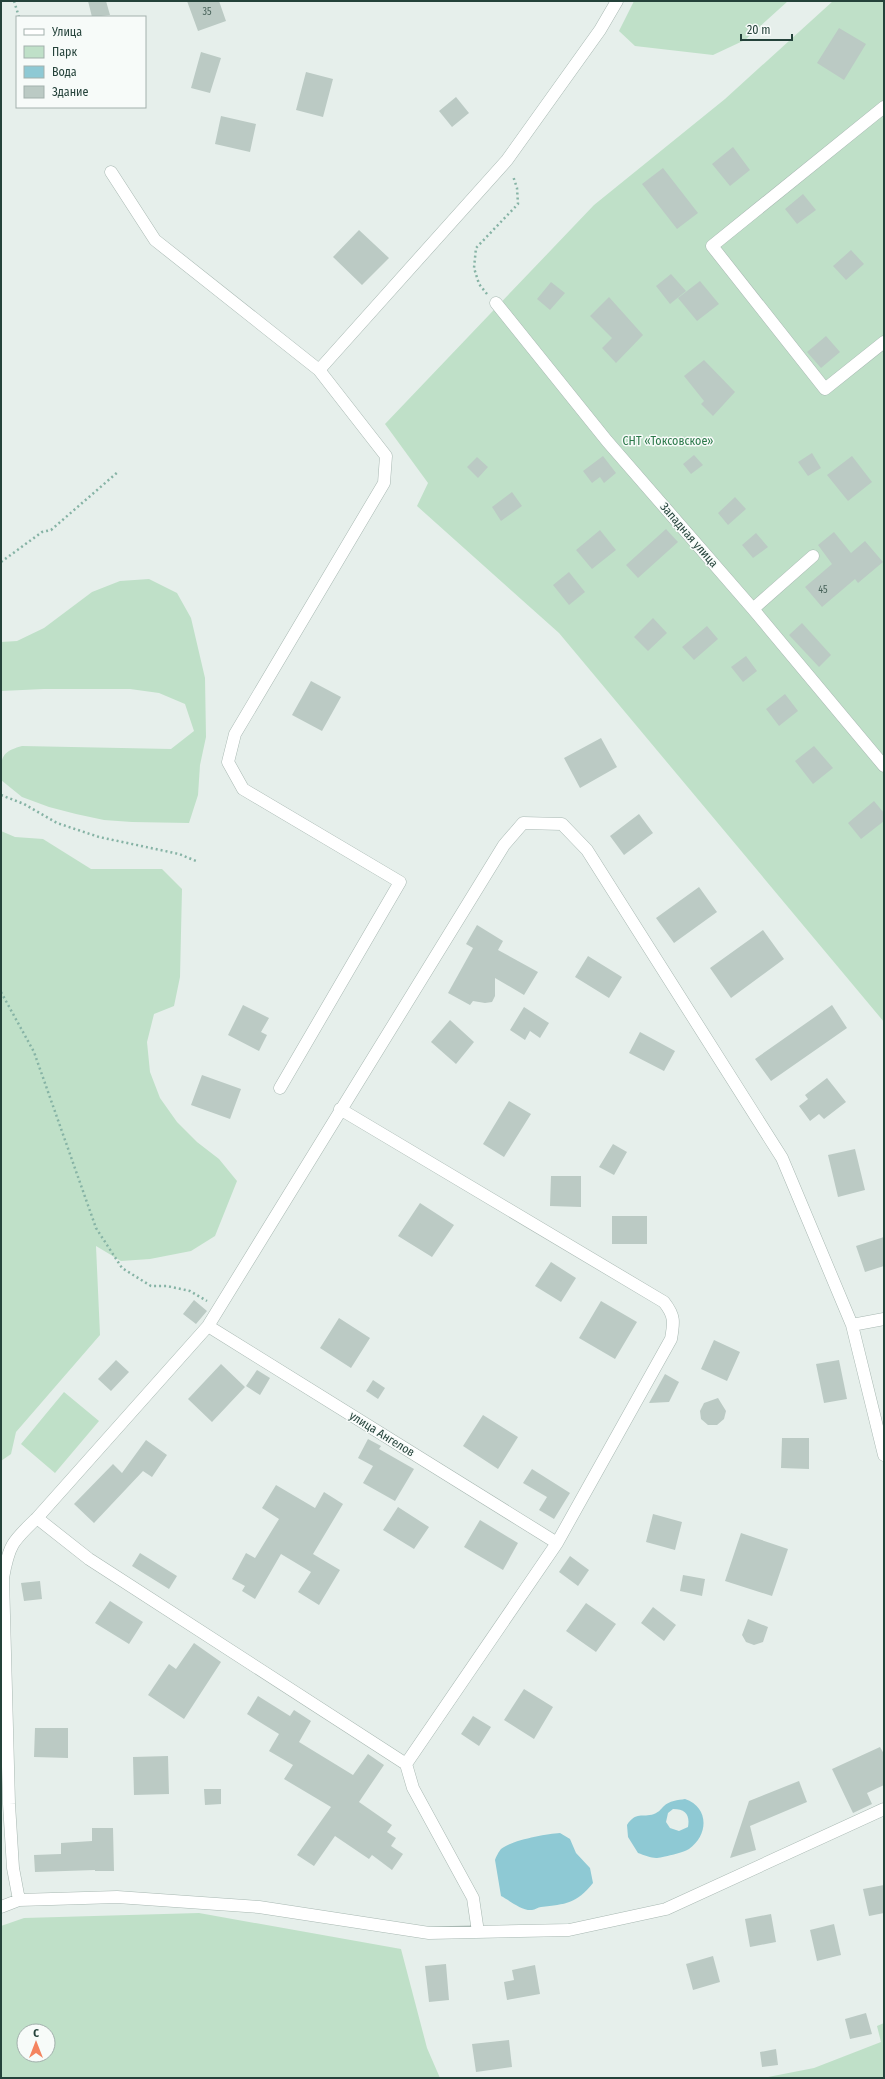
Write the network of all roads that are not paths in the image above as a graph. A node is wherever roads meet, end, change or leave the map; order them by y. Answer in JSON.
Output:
{"nodes":[{"id":1,"x":616,"y":1,"type":"edge"},
{"id":2,"x":884,"y":107,"type":"edge"},
{"id":3,"x":111,"y":172,"type":"dead end"},
{"id":4,"x":496,"y":303,"type":"road end"},
{"id":5,"x":884,"y":342,"type":"edge"},
{"id":6,"x":319,"y":370,"type":"junction"},
{"id":7,"x":813,"y":556,"type":"dead end"},
{"id":8,"x":753,"y":609,"type":"junction"},
{"id":9,"x":884,"y":766,"type":"edge"},
{"id":10,"x":280,"y":1088,"type":"dead end"},
{"id":11,"x":340,"y":1109,"type":"junction"},
{"id":12,"x":884,"y":1319,"type":"edge"},
{"id":13,"x":852,"y":1325,"type":"junction"},
{"id":14,"x":208,"y":1326,"type":"junction"},
{"id":15,"x":884,"y":1455,"type":"edge"},
{"id":16,"x":37,"y":1518,"type":"junction"},
{"id":17,"x":557,"y":1543,"type":"junction"},
{"id":18,"x":406,"y":1764,"type":"junction"},
{"id":19,"x":884,"y":1809,"type":"edge"},
{"id":20,"x":19,"y":1900,"type":"junction"},
{"id":21,"x":1,"y":1907,"type":"edge"},
{"id":22,"x":478,"y":1932,"type":"junction"}],
"edges":[{"from":1,"to":6,"type":"street"},
{"from":2,"to":5,"type":"street"},
{"from":3,"to":6,"type":"street"},
{"from":4,"to":8,"type":"street","name":"Западная улица"},
{"from":6,"to":10,"type":"street"},
{"from":7,"to":8,"type":"street"},
{"from":8,"to":9,"type":"street","name":"Западная улица"},
{"from":11,"to":13,"type":"street"},
{"from":11,"to":14,"type":"street"},
{"from":11,"to":17,"type":"street"},
{"from":12,"to":13,"type":"street"},
{"from":13,"to":15,"type":"street"},
{"from":14,"to":16,"type":"street"},
{"from":14,"to":17,"type":"street","name":"улица Ангелов"},
{"from":16,"to":18,"type":"street"},
{"from":16,"to":20,"type":"street"},
{"from":17,"to":18,"type":"street"},
{"from":18,"to":22,"type":"street"},
{"from":19,"to":22,"type":"street"},
{"from":20,"to":21,"type":"street"},
{"from":20,"to":22,"type":"street"}]}
